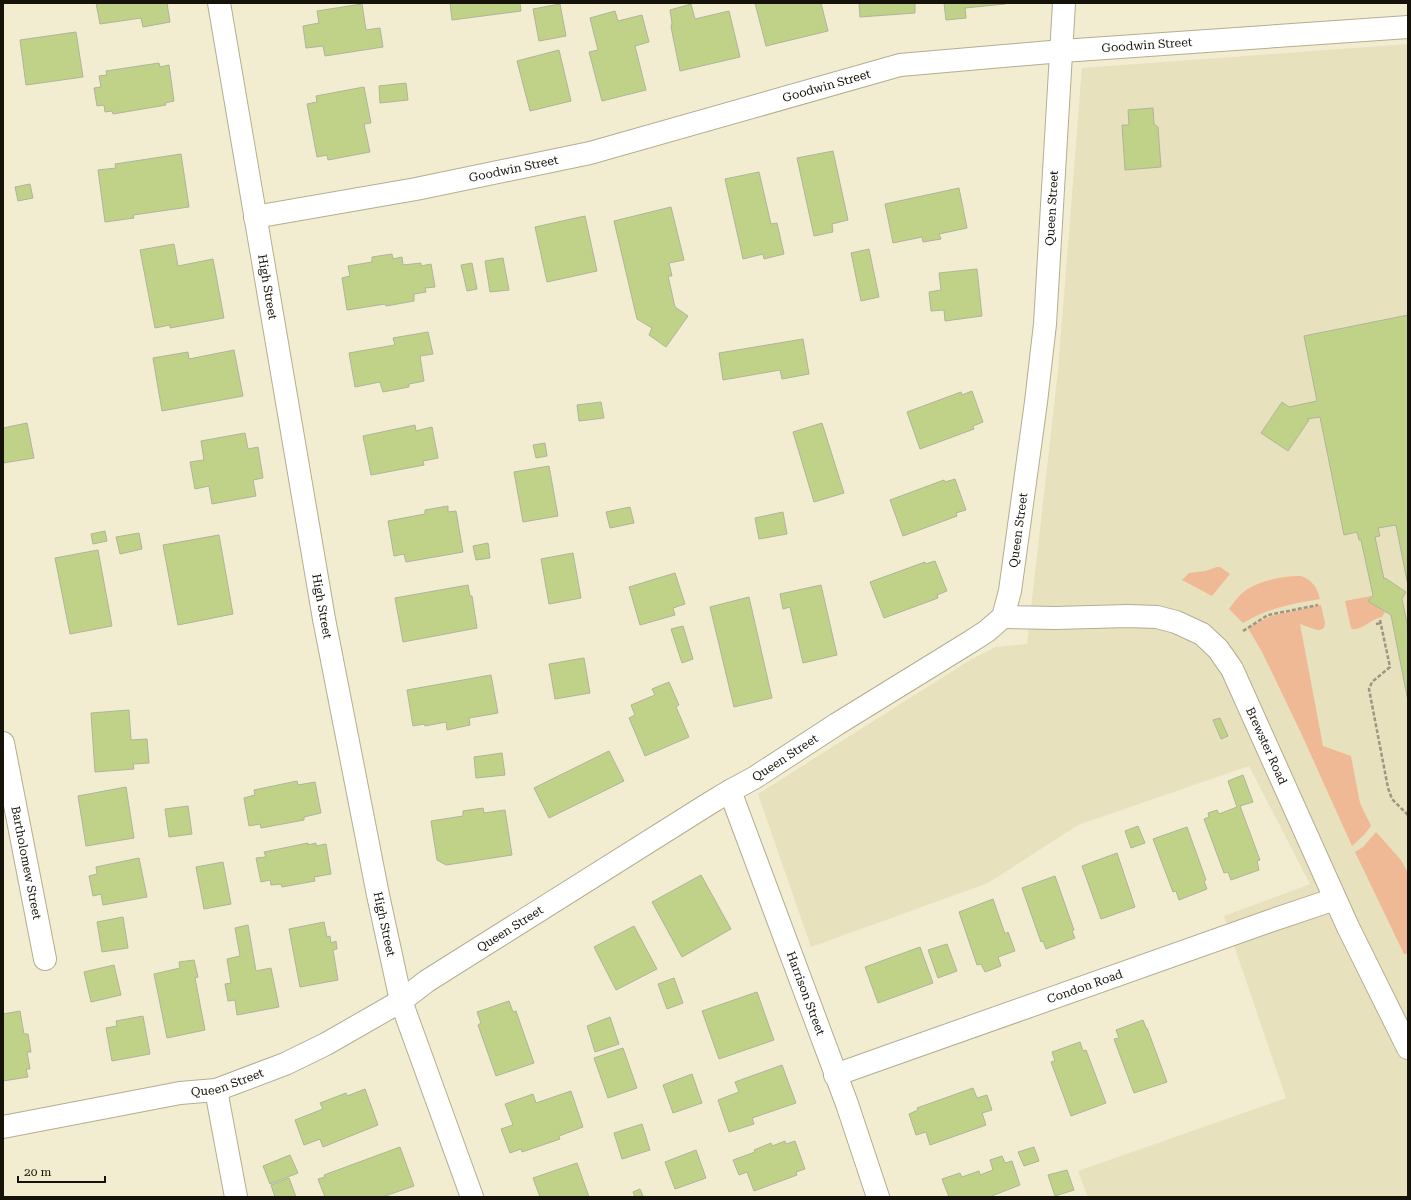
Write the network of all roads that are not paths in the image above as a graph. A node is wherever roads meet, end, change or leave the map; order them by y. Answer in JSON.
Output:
{"nodes":[{"id":1,"x":219,"y":3,"type":"edge"},
{"id":2,"x":1064,"y":3,"type":"edge"},
{"id":3,"x":1408,"y":27,"type":"edge"},
{"id":4,"x":1062,"y":51,"type":"junction"},
{"id":5,"x":255,"y":217,"type":"junction"},
{"id":6,"x":1002,"y":617,"type":"junction"},
{"id":7,"x":3,"y":743,"type":"edge"},
{"id":8,"x":730,"y":791,"type":"junction"},
{"id":9,"x":1335,"y":899,"type":"junction"},
{"id":10,"x":45,"y":959,"type":"dead end"},
{"id":11,"x":401,"y":1001,"type":"junction"},
{"id":12,"x":1408,"y":1048,"type":"edge"},
{"id":13,"x":835,"y":1075,"type":"junction"},
{"id":14,"x":216,"y":1090,"type":"junction"},
{"id":15,"x":3,"y":1127,"type":"edge"},
{"id":16,"x":236,"y":1197,"type":"edge"},
{"id":17,"x":472,"y":1197,"type":"edge"},
{"id":18,"x":878,"y":1197,"type":"edge"}],
"edges":[{"from":1,"to":5,"type":"street","name":"High Street"},
{"from":2,"to":4,"type":"street","name":"Queen Street"},
{"from":3,"to":4,"type":"street","name":"Goodwin Street"},
{"from":4,"to":5,"type":"street","name":"Goodwin Street"},
{"from":4,"to":6,"type":"street","name":"Queen Street"},
{"from":5,"to":11,"type":"street","name":"High Street"},
{"from":6,"to":8,"type":"street","name":"Queen Street"},
{"from":6,"to":9,"type":"street","name":"Brewster Road"},
{"from":7,"to":10,"type":"street","name":"Bartholomew Street"},
{"from":8,"to":11,"type":"street","name":"Queen Street"},
{"from":8,"to":13,"type":"street","name":"Harrison Street"},
{"from":9,"to":12,"type":"street","name":"Brewster Road"},
{"from":9,"to":13,"type":"street","name":"Condon Road"},
{"from":11,"to":14,"type":"street","name":"Queen Street"},
{"from":11,"to":17,"type":"street","name":"High Street"},
{"from":13,"to":18,"type":"street","name":"Harrison Street"},
{"from":14,"to":15,"type":"street","name":"Queen Street"},
{"from":14,"to":16,"type":"street"}]}
